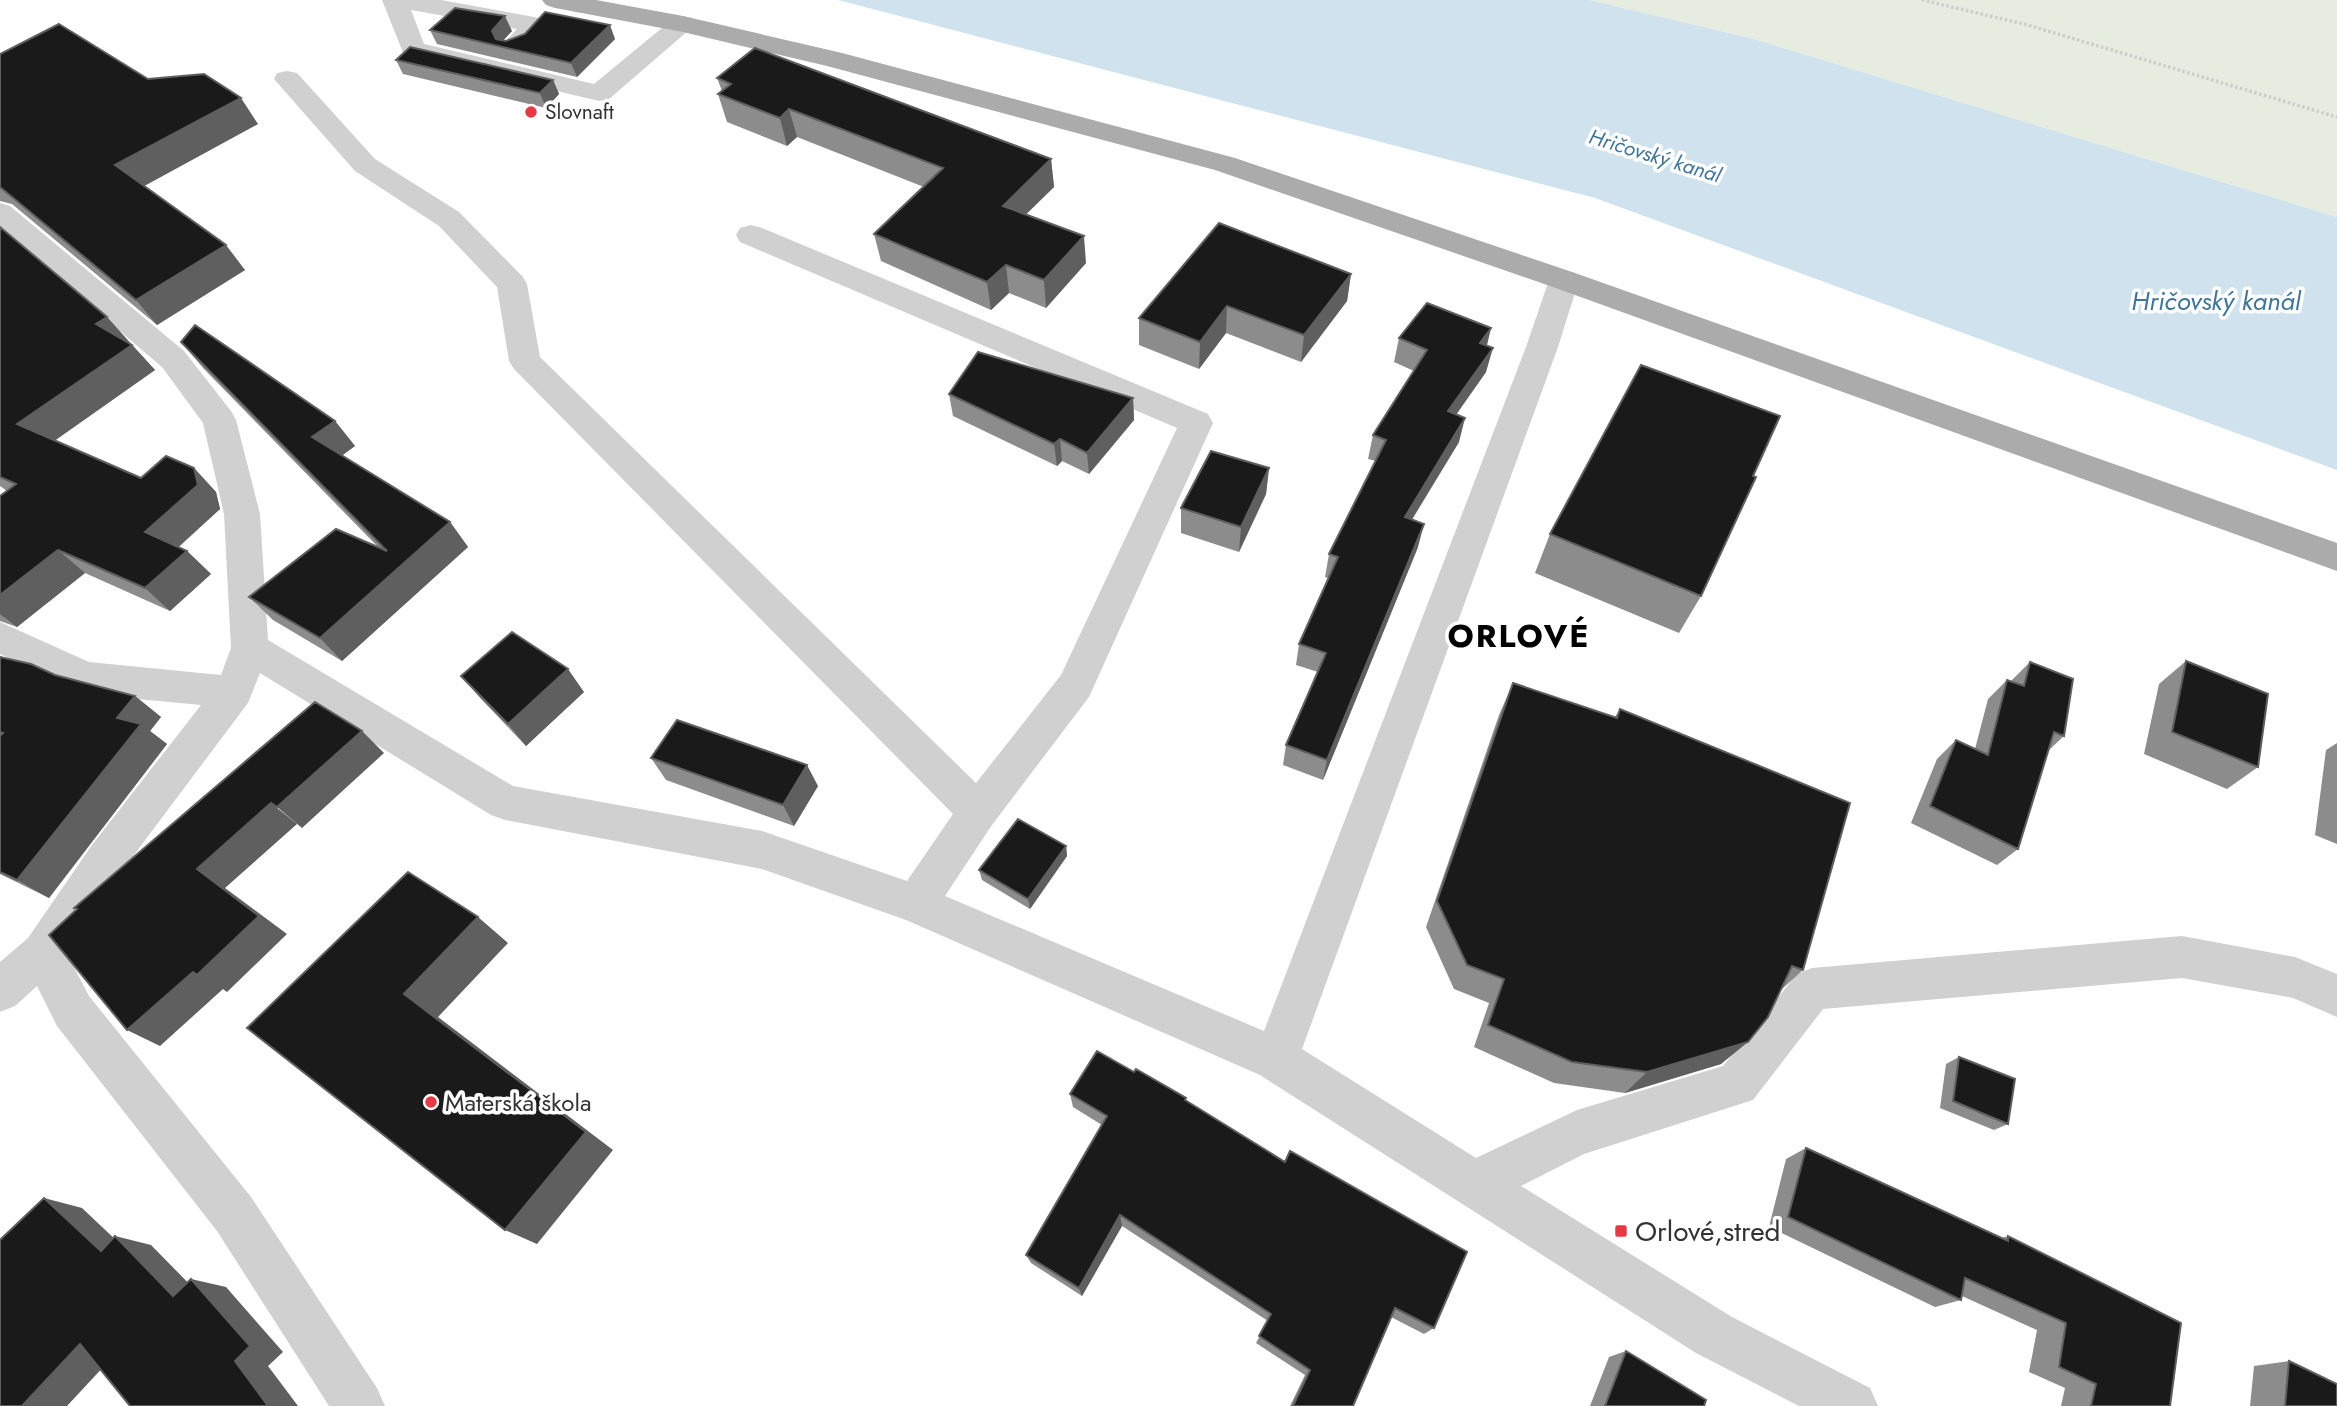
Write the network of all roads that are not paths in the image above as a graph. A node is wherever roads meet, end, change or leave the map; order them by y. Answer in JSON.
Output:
{"nodes":[{"id":1,"x":555,"y":0,"type":"edge"},
{"id":2,"x":399,"y":8,"type":"edge"},
{"id":3,"x":683,"y":24,"type":"junction"},
{"id":4,"x":492,"y":68,"type":"junction"},
{"id":5,"x":286,"y":79,"type":"dead end"},
{"id":6,"x":0,"y":213,"type":"edge"},
{"id":7,"x":751,"y":235,"type":"dead end"},
{"id":8,"x":1564,"y":279,"type":"junction"},
{"id":9,"x":2337,"y":557,"type":"edge"},
{"id":10,"x":0,"y":638,"type":"edge"},
{"id":11,"x":250,"y":649,"type":"junction"},
{"id":12,"x":234,"y":692,"type":"junction"},
{"id":13,"x":978,"y":812,"type":"junction"},
{"id":14,"x":916,"y":904,"type":"junction"},
{"id":15,"x":43,"y":952,"type":"junction"},
{"id":16,"x":0,"y":991,"type":"edge"},
{"id":17,"x":2337,"y":996,"type":"edge"},
{"id":18,"x":1276,"y":1059,"type":"junction"},
{"id":19,"x":1474,"y":1184,"type":"junction"},
{"id":20,"x":359,"y":1406,"type":"edge"},
{"id":21,"x":1852,"y":1406,"type":"edge"}],
"edges":[{"from":1,"to":3,"type":"main road"},
{"from":2,"to":4,"type":"street"},
{"from":2,"to":4,"type":"street"},
{"from":3,"to":4,"type":"street"},
{"from":3,"to":8,"type":"main road"},
{"from":5,"to":13,"type":"street"},
{"from":6,"to":11,"type":"street"},
{"from":7,"to":13,"type":"street"},
{"from":8,"to":9,"type":"main road"},
{"from":8,"to":18,"type":"street"},
{"from":10,"to":12,"type":"street"},
{"from":11,"to":12,"type":"street"},
{"from":11,"to":14,"type":"street"},
{"from":12,"to":15,"type":"street"},
{"from":13,"to":14,"type":"street"},
{"from":14,"to":18,"type":"street"},
{"from":15,"to":16,"type":"street"},
{"from":15,"to":20,"type":"street"},
{"from":17,"to":19,"type":"street"},
{"from":18,"to":19,"type":"street"},
{"from":19,"to":21,"type":"street"}]}
